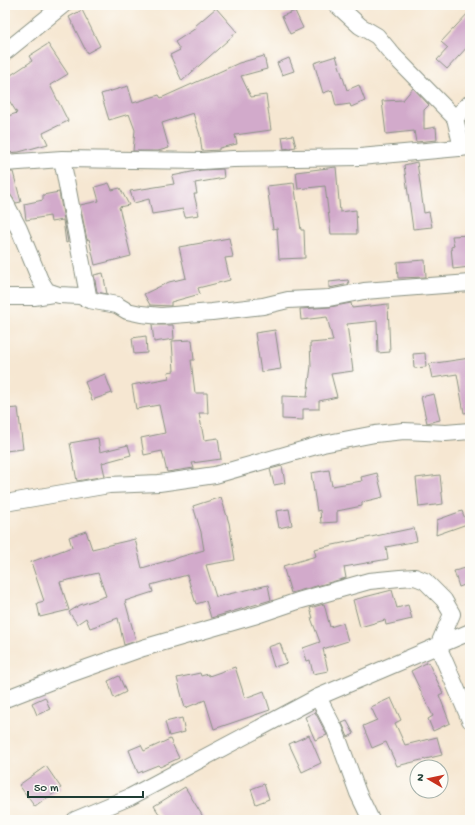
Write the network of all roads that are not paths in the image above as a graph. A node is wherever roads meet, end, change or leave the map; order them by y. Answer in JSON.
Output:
{"nodes":[{"id":1,"x":63,"y":5,"type":"edge"},
{"id":2,"x":337,"y":5,"type":"edge"},
{"id":3,"x":5,"y":52,"type":"edge"},
{"id":4,"x":470,"y":103,"type":"edge"},
{"id":5,"x":455,"y":118,"type":"junction"},
{"id":6,"x":466,"y":147,"type":"edge"},
{"id":7,"x":62,"y":159,"type":"junction"},
{"id":8,"x":5,"y":162,"type":"edge"},
{"id":9,"x":5,"y":202,"type":"edge"},
{"id":10,"x":470,"y":283,"type":"edge"},
{"id":11,"x":53,"y":294,"type":"junction"},
{"id":12,"x":5,"y":297,"type":"edge"},
{"id":13,"x":89,"y":300,"type":"junction"},
{"id":14,"x":470,"y":432,"type":"edge"},
{"id":15,"x":5,"y":503,"type":"edge"},
{"id":16,"x":470,"y":632,"type":"edge"},
{"id":17,"x":438,"y":646,"type":"junction"},
{"id":18,"x":318,"y":697,"type":"junction"},
{"id":19,"x":5,"y":699,"type":"edge"},
{"id":20,"x":470,"y":720,"type":"edge"},
{"id":21,"x":75,"y":820,"type":"edge"},
{"id":22,"x":371,"y":820,"type":"edge"}],
"edges":[{"from":1,"to":3,"type":"street"},
{"from":2,"to":5,"type":"street"},
{"from":4,"to":5,"type":"street"},
{"from":5,"to":6,"type":"street"},
{"from":6,"to":7,"type":"street"},
{"from":7,"to":8,"type":"street"},
{"from":7,"to":13,"type":"street"},
{"from":9,"to":11,"type":"street"},
{"from":10,"to":13,"type":"street"},
{"from":11,"to":12,"type":"street"},
{"from":11,"to":13,"type":"street"},
{"from":14,"to":15,"type":"street"},
{"from":16,"to":17,"type":"street"},
{"from":17,"to":18,"type":"street"},
{"from":17,"to":19,"type":"street"},
{"from":17,"to":20,"type":"street"},
{"from":18,"to":21,"type":"street"},
{"from":18,"to":22,"type":"street"}]}
